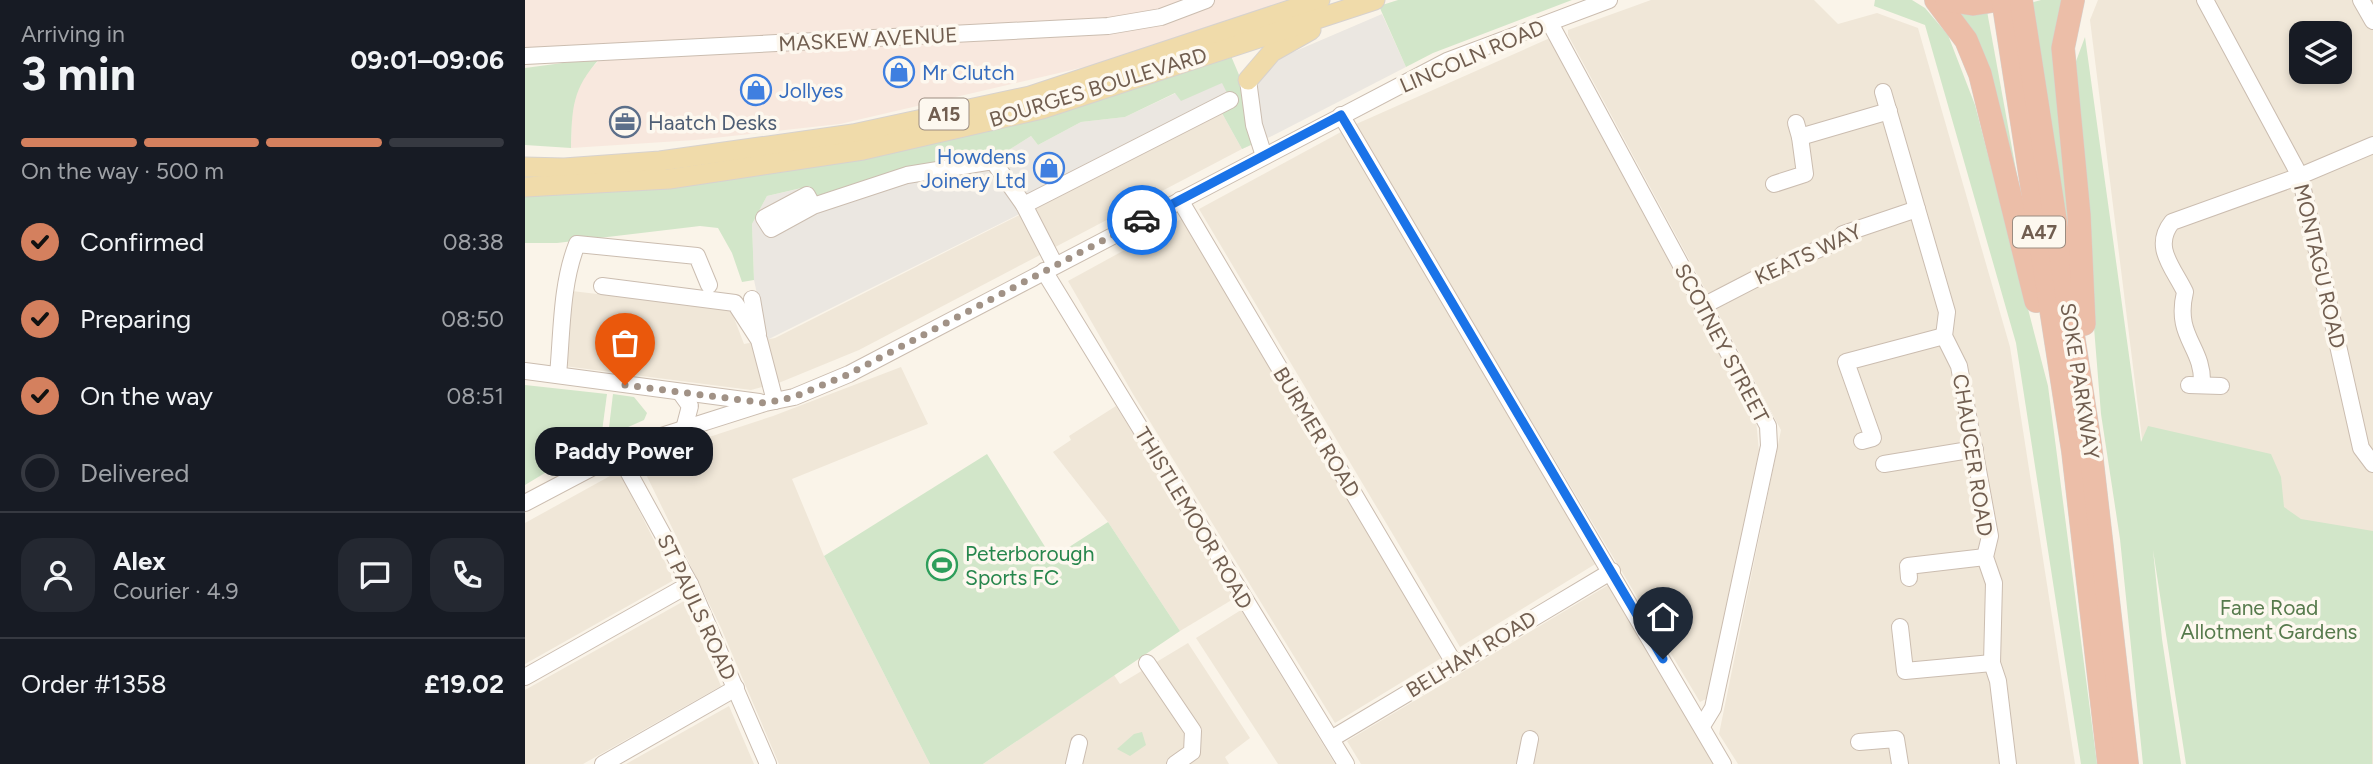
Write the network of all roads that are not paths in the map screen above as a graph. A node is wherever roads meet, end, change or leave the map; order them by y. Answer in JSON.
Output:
{"nodes":[{"id":1,"x":1206,"y":0,"type":"edge"},
{"id":2,"x":1320,"y":0,"type":"edge"},
{"id":3,"x":1375,"y":0,"type":"edge"},
{"id":4,"x":1609,"y":0,"type":"edge"},
{"id":5,"x":1936,"y":0,"type":"edge"},
{"id":6,"x":1947,"y":0,"type":"edge"},
{"id":7,"x":2073,"y":0,"type":"edge"},
{"id":8,"x":2205,"y":0,"type":"edge"},
{"id":9,"x":2361,"y":0,"type":"edge"},
{"id":10,"x":2010,"y":5,"type":"edge"},
{"id":11,"x":1269,"y":18,"type":"junction"},
{"id":12,"x":2373,"y":21,"type":"edge"},
{"id":13,"x":1551,"y":23,"type":"junction"},
{"id":14,"x":1253,"y":38,"type":"junction"},
{"id":15,"x":525,"y":56,"type":"edge"},
{"id":16,"x":1248,"y":80,"type":"junction"},
{"id":17,"x":1883,"y":92,"type":"dead end"},
{"id":18,"x":1230,"y":100,"type":"dead end"},
{"id":19,"x":1889,"y":111,"type":"junction"},
{"id":20,"x":1341,"y":115,"type":"junction"},
{"id":21,"x":2373,"y":145,"type":"edge"},
{"id":22,"x":1264,"y":156,"type":"junction"},
{"id":23,"x":525,"y":167,"type":"edge"},
{"id":24,"x":609,"y":174,"type":"junction"},
{"id":25,"x":2299,"y":176,"type":"junction"},
{"id":26,"x":565,"y":177,"type":"junction"},
{"id":27,"x":1773,"y":184,"type":"dead end"},
{"id":28,"x":525,"y":187,"type":"edge"},
{"id":29,"x":1180,"y":200,"type":"junction"},
{"id":30,"x":1024,"y":205,"type":"junction"},
{"id":31,"x":813,"y":206,"type":"dead end"},
{"id":32,"x":1917,"y":209,"type":"junction"},
{"id":33,"x":1050,"y":268,"type":"junction"},
{"id":34,"x":709,"y":285,"type":"dead end"},
{"id":35,"x":601,"y":286,"type":"dead end"},
{"id":36,"x":753,"y":299,"type":"dead end"},
{"id":37,"x":1703,"y":306,"type":"junction"},
{"id":38,"x":1944,"y":336,"type":"junction"},
{"id":39,"x":759,"y":340,"type":"junction"},
{"id":40,"x":525,"y":372,"type":"edge"},
{"id":41,"x":558,"y":375,"type":"junction"},
{"id":42,"x":2221,"y":386,"type":"dead end"},
{"id":43,"x":680,"y":392,"type":"junction"},
{"id":44,"x":770,"y":402,"type":"junction"},
{"id":45,"x":684,"y":429,"type":"junction"},
{"id":46,"x":1862,"y":441,"type":"dead end"},
{"id":47,"x":2082,"y":447,"type":"junction"},
{"id":48,"x":1975,"y":449,"type":"junction"},
{"id":49,"x":618,"y":453,"type":"junction"},
{"id":50,"x":1891,"y":459,"type":"dead end"},
{"id":51,"x":2373,"y":464,"type":"edge"},
{"id":52,"x":525,"y":503,"type":"edge"},
{"id":53,"x":1985,"y":556,"type":"junction"},
{"id":54,"x":1904,"y":570,"type":"dead end"},
{"id":55,"x":1612,"y":571,"type":"junction"},
{"id":56,"x":690,"y":584,"type":"junction"},
{"id":57,"x":1900,"y":627,"type":"dead end"},
{"id":58,"x":1147,"y":663,"type":"dead end"},
{"id":59,"x":1454,"y":663,"type":"junction"},
{"id":60,"x":1992,"y":663,"type":"junction"},
{"id":61,"x":525,"y":677,"type":"edge"},
{"id":62,"x":736,"y":688,"type":"junction"},
{"id":63,"x":1702,"y":726,"type":"junction"},
{"id":64,"x":1331,"y":739,"type":"junction"},
{"id":65,"x":1530,"y":739,"type":"dead end"},
{"id":66,"x":1859,"y":742,"type":"dead end"},
{"id":67,"x":1079,"y":743,"type":"dead end"},
{"id":68,"x":603,"y":764,"type":"edge"},
{"id":69,"x":768,"y":764,"type":"edge"},
{"id":70,"x":1074,"y":764,"type":"edge"},
{"id":71,"x":1175,"y":764,"type":"edge"},
{"id":72,"x":1346,"y":764,"type":"edge"},
{"id":73,"x":1525,"y":764,"type":"edge"},
{"id":74,"x":1723,"y":764,"type":"edge"},
{"id":75,"x":1900,"y":764,"type":"edge"},
{"id":76,"x":2008,"y":764,"type":"edge"},
{"id":77,"x":2109,"y":764,"type":"edge"},
{"id":78,"x":2127,"y":764,"type":"edge"}],
"edges":[{"from":1,"to":15,"type":"street","name":"MASKEW AVENUE"},
{"from":2,"to":11,"type":"main road","name":"BOURGES BOULEVARD","number":"A15"},
{"from":3,"to":14,"type":"main road","name":"BOURGES BOULEVARD","number":"A15"},
{"from":3,"to":16,"type":"main road"},
{"from":4,"to":13,"type":"street","name":"LINCOLN ROAD"},
{"from":5,"to":47,"type":"highway","number":"A47"},
{"from":6,"to":10,"type":"highway"},
{"from":7,"to":47,"type":"highway","number":"A47"},
{"from":8,"to":25,"type":"street","name":"MONTAGU ROAD"},
{"from":9,"to":12,"type":"street"},
{"from":10,"to":47,"type":"highway","name":"SOKE PARKWAY","number":"A47"},
{"from":11,"to":14,"type":"main road"},
{"from":11,"to":24,"type":"main road","name":"BOURGES BOULEVARD","number":"A15"},
{"from":13,"to":20,"type":"street","name":"LINCOLN ROAD"},
{"from":13,"to":37,"type":"street","name":"SCOTNEY STREET"},
{"from":14,"to":16,"type":"main road"},
{"from":14,"to":24,"type":"main road","name":"BOURGES BOULEVARD","number":"A15"},
{"from":16,"to":22,"type":"street"},
{"from":17,"to":19,"type":"street","name":"CHAUCER ROAD"},
{"from":18,"to":30,"type":"street"},
{"from":19,"to":27,"type":"street"},
{"from":19,"to":32,"type":"street","name":"CHAUCER ROAD"},
{"from":20,"to":22,"type":"street","name":"LINCOLN ROAD"},
{"from":20,"to":55,"type":"street"},
{"from":21,"to":25,"type":"street"},
{"from":22,"to":29,"type":"street","name":"LINCOLN ROAD"},
{"from":23,"to":26,"type":"main road","name":"BOURGES BOULEVARD","number":"A15"},
{"from":24,"to":26,"type":"main road","name":"BOURGES BOULEVARD","number":"A15"},
{"from":25,"to":42,"type":"street"},
{"from":25,"to":51,"type":"street","name":"MONTAGU ROAD"},
{"from":26,"to":28,"type":"main road","name":"BOURGES BOULEVARD","number":"A15"},
{"from":29,"to":33,"type":"street","name":"LINCOLN ROAD"},
{"from":29,"to":59,"type":"street","name":"BURMER ROAD"},
{"from":30,"to":31,"type":"street","name":"THISTLEMOOR ROAD"},
{"from":30,"to":33,"type":"street","name":"THISTLEMOOR ROAD"},
{"from":32,"to":37,"type":"street","name":"KEATS WAY"},
{"from":32,"to":38,"type":"street","name":"CHAUCER ROAD"},
{"from":33,"to":44,"type":"street","name":"LINCOLN ROAD"},
{"from":33,"to":64,"type":"street","name":"THISTLEMOOR ROAD"},
{"from":34,"to":41,"type":"street"},
{"from":35,"to":39,"type":"street"},
{"from":36,"to":39,"type":"street"},
{"from":37,"to":63,"type":"street","name":"SCOTNEY STREET"},
{"from":38,"to":46,"type":"street"},
{"from":38,"to":48,"type":"street","name":"CHAUCER ROAD"},
{"from":39,"to":44,"type":"street"},
{"from":40,"to":41,"type":"street"},
{"from":41,"to":43,"type":"street"},
{"from":43,"to":44,"type":"street"},
{"from":43,"to":45,"type":"street"},
{"from":44,"to":45,"type":"street","name":"LINCOLN ROAD"},
{"from":45,"to":49,"type":"street","name":"LINCOLN ROAD"},
{"from":47,"to":77,"type":"highway","name":"SOKE PARKWAY","number":"A47"},
{"from":47,"to":78,"type":"highway","name":"SOKE PARKWAY","number":"A47"},
{"from":48,"to":50,"type":"street"},
{"from":48,"to":53,"type":"street","name":"CHAUCER ROAD"},
{"from":49,"to":52,"type":"street","name":"LINCOLN ROAD"},
{"from":49,"to":56,"type":"street","name":"ST PAULS ROAD"},
{"from":53,"to":54,"type":"street"},
{"from":53,"to":60,"type":"street","name":"CHAUCER ROAD"},
{"from":55,"to":59,"type":"street","name":"BELHAM ROAD"},
{"from":55,"to":63,"type":"street"},
{"from":56,"to":61,"type":"street"},
{"from":56,"to":62,"type":"street","name":"ST PAULS ROAD"},
{"from":57,"to":60,"type":"street"},
{"from":58,"to":71,"type":"street"},
{"from":59,"to":64,"type":"street","name":"BELHAM ROAD"},
{"from":60,"to":76,"type":"street","name":"CHAUCER ROAD"},
{"from":62,"to":68,"type":"street"},
{"from":62,"to":69,"type":"street","name":"ST PAULS ROAD"},
{"from":63,"to":74,"type":"street"},
{"from":64,"to":72,"type":"street","name":"THISTLEMOOR ROAD"},
{"from":65,"to":73,"type":"street"},
{"from":66,"to":75,"type":"street"},
{"from":67,"to":70,"type":"street"}]}
